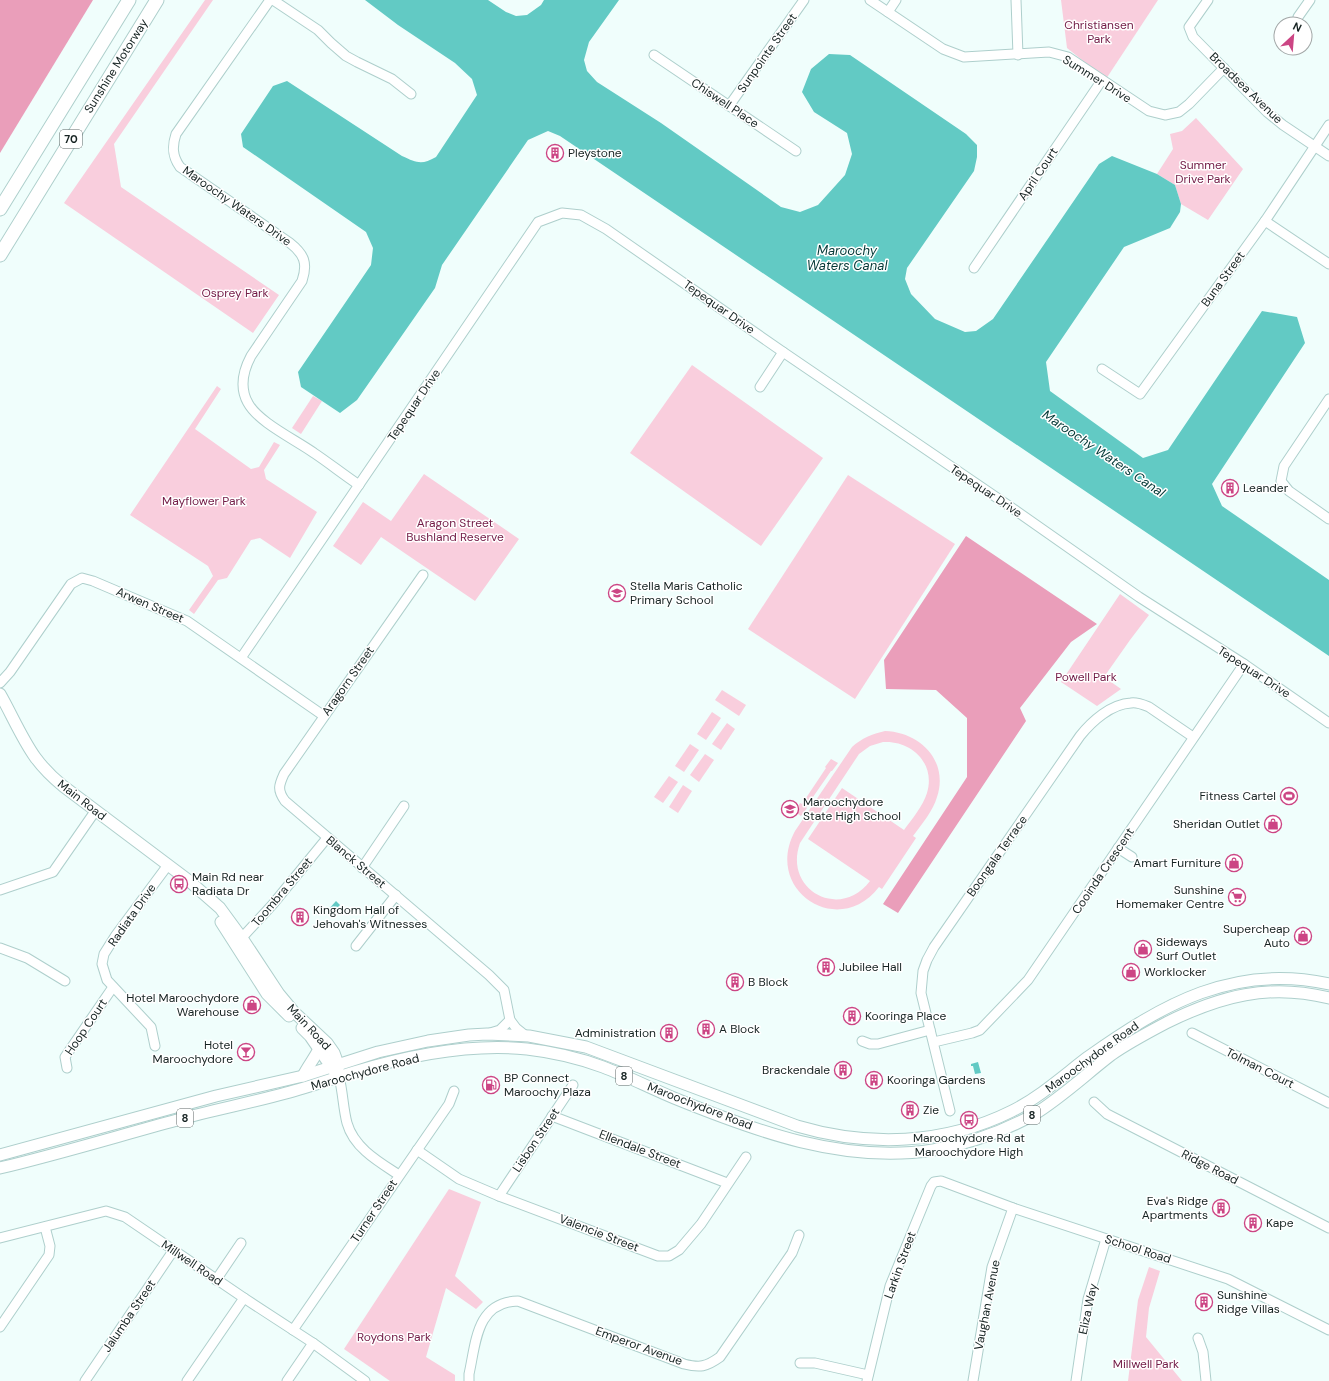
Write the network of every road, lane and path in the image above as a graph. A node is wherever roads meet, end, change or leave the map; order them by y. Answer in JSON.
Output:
{"nodes":[{"id":1,"x":120,"y":0,"type":"edge"},
{"id":2,"x":128,"y":0,"type":"edge"},
{"id":3,"x":157,"y":0,"type":"edge"},
{"id":4,"x":165,"y":0,"type":"edge"},
{"id":5,"x":272,"y":0,"type":"edge"},
{"id":6,"x":804,"y":0,"type":"edge"},
{"id":7,"x":870,"y":0,"type":"edge"},
{"id":8,"x":896,"y":0,"type":"edge"},
{"id":9,"x":1016,"y":0,"type":"edge"},
{"id":10,"x":1208,"y":0,"type":"edge"},
{"id":11,"x":1310,"y":0,"type":"edge"},
{"id":12,"x":888,"y":12,"type":"junction"},
{"id":13,"x":1299,"y":16,"type":"edge"},
{"id":14,"x":115,"y":22,"type":"junction"},
{"id":15,"x":128,"y":47,"type":"junction"},
{"id":16,"x":654,"y":55,"type":"dead end"},
{"id":17,"x":1018,"y":55,"type":"junction"},
{"id":18,"x":1224,"y":68,"type":"junction"},
{"id":19,"x":1102,"y":80,"type":"junction"},
{"id":20,"x":411,"y":94,"type":"dead end"},
{"id":21,"x":730,"y":106,"type":"junction"},
{"id":22,"x":1329,"y":125,"type":"edge"},
{"id":23,"x":1314,"y":146,"type":"junction"},
{"id":24,"x":796,"y":151,"type":"dead end"},
{"id":25,"x":1329,"y":156,"type":"edge"},
{"id":26,"x":0,"y":209,"type":"edge"},
{"id":27,"x":1265,"y":221,"type":"junction"},
{"id":28,"x":0,"y":255,"type":"edge"},
{"id":29,"x":1329,"y":264,"type":"edge"},
{"id":30,"x":974,"y":268,"type":"dead end"},
{"id":31,"x":783,"y":352,"type":"junction"},
{"id":32,"x":1102,"y":369,"type":"dead end"},
{"id":33,"x":760,"y":387,"type":"dead end"},
{"id":34,"x":1329,"y":400,"type":"edge"},
{"id":35,"x":359,"y":486,"type":"junction"},
{"id":36,"x":1329,"y":519,"type":"edge"},
{"id":37,"x":423,"y":575,"type":"dead end"},
{"id":38,"x":241,"y":658,"type":"junction"},
{"id":39,"x":1244,"y":664,"type":"junction"},
{"id":40,"x":0,"y":683,"type":"edge"},
{"id":41,"x":0,"y":694,"type":"edge"},
{"id":42,"x":324,"y":716,"type":"junction"},
{"id":43,"x":1329,"y":723,"type":"edge"},
{"id":44,"x":1193,"y":737,"type":"junction"},
{"id":45,"x":279,"y":790,"type":"joint"},
{"id":46,"x":404,"y":806,"type":"dead end"},
{"id":47,"x":96,"y":810,"type":"junction"},
{"id":48,"x":327,"y":838,"type":"junction"},
{"id":49,"x":1118,"y":848,"type":"junction"},
{"id":50,"x":1132,"y":857,"type":"dead end"},
{"id":51,"x":168,"y":865,"type":"junction"},
{"id":52,"x":362,"y":868,"type":"junction"},
{"id":53,"x":0,"y":890,"type":"edge"},
{"id":54,"x":396,"y":895,"type":"junction"},
{"id":55,"x":239,"y":941,"type":"junction"},
{"id":56,"x":356,"y":946,"type":"dead end"},
{"id":57,"x":0,"y":948,"type":"edge"},
{"id":58,"x":65,"y":981,"type":"dead end"},
{"id":59,"x":1329,"y":984,"type":"edge"},
{"id":60,"x":114,"y":987,"type":"junction"},
{"id":61,"x":1329,"y":998,"type":"edge"},
{"id":62,"x":510,"y":1020,"type":"junction"},
{"id":63,"x":930,"y":1030,"type":"junction"},
{"id":64,"x":1192,"y":1033,"type":"dead end"},
{"id":65,"x":487,"y":1034,"type":"junction"},
{"id":66,"x":526,"y":1036,"type":"junction"},
{"id":67,"x":862,"y":1041,"type":"dead end"},
{"id":68,"x":934,"y":1042,"type":"junction"},
{"id":69,"x":155,"y":1046,"type":"dead end"},
{"id":70,"x":319,"y":1049,"type":"junction"},
{"id":71,"x":334,"y":1065,"type":"junction"},
{"id":72,"x":67,"y":1068,"type":"dead end"},
{"id":73,"x":303,"y":1076,"type":"junction"},
{"id":74,"x":339,"y":1077,"type":"junction"},
{"id":75,"x":573,"y":1085,"type":"dead end"},
{"id":76,"x":454,"y":1091,"type":"dead end"},
{"id":77,"x":1094,"y":1102,"type":"dead end"},
{"id":78,"x":1329,"y":1103,"type":"edge"},
{"id":79,"x":950,"y":1111,"type":"dead end"},
{"id":80,"x":552,"y":1116,"type":"junction"},
{"id":81,"x":417,"y":1150,"type":"junction"},
{"id":82,"x":0,"y":1155,"type":"edge"},
{"id":83,"x":746,"y":1157,"type":"dead end"},
{"id":84,"x":0,"y":1168,"type":"edge"},
{"id":85,"x":399,"y":1175,"type":"junction"},
{"id":86,"x":941,"y":1181,"type":"joint"},
{"id":87,"x":727,"y":1183,"type":"junction"},
{"id":88,"x":499,"y":1196,"type":"junction"},
{"id":89,"x":1013,"y":1208,"type":"junction"},
{"id":90,"x":45,"y":1227,"type":"junction"},
{"id":91,"x":1329,"y":1228,"type":"edge"},
{"id":92,"x":800,"y":1234,"type":"dead end"},
{"id":93,"x":0,"y":1238,"type":"edge"},
{"id":94,"x":1106,"y":1239,"type":"junction"},
{"id":95,"x":241,"y":1243,"type":"dead end"},
{"id":96,"x":173,"y":1251,"type":"junction"},
{"id":97,"x":216,"y":1280,"type":"junction"},
{"id":98,"x":244,"y":1298,"type":"junction"},
{"id":99,"x":0,"y":1327,"type":"edge"},
{"id":100,"x":293,"y":1330,"type":"junction"},
{"id":101,"x":1329,"y":1330,"type":"edge"},
{"id":102,"x":1198,"y":1338,"type":"dead end"},
{"id":103,"x":313,"y":1343,"type":"junction"},
{"id":104,"x":800,"y":1363,"type":"dead end"},
{"id":105,"x":868,"y":1378,"type":"edge"},
{"id":106,"x":85,"y":1381,"type":"edge"},
{"id":107,"x":187,"y":1381,"type":"edge"},
{"id":108,"x":287,"y":1381,"type":"edge"},
{"id":109,"x":365,"y":1381,"type":"edge"},
{"id":110,"x":469,"y":1381,"type":"edge"},
{"id":111,"x":973,"y":1381,"type":"edge"},
{"id":112,"x":1076,"y":1381,"type":"edge"},
{"id":113,"x":1206,"y":1381,"type":"edge"}],
"edges":[{"from":1,"to":14,"type":"highway"},
{"from":2,"to":14,"type":"highway","name":"Sunshine Motorway","number":"70"},
{"from":3,"to":15,"type":"highway","name":"Sunshine Motorway","number":"70"},
{"from":4,"to":15,"type":"highway"},
{"from":5,"to":20,"type":"street"},
{"from":5,"to":35,"type":"street","name":"Maroochy Waters Drive"},
{"from":6,"to":21,"type":"street","name":"Sunpointe Street"},
{"from":7,"to":12,"type":"street","name":"Summer Drive"},
{"from":8,"to":12,"type":"street"},
{"from":9,"to":17,"type":"street"},
{"from":10,"to":18,"type":"street","name":"Broadsea Avenue"},
{"from":11,"to":13,"type":"street"},
{"from":12,"to":17,"type":"street","name":"Summer Drive"},
{"from":14,"to":26,"type":"highway","name":"Sunshine Motorway","number":"70"},
{"from":15,"to":28,"type":"highway","name":"Sunshine Motorway","number":"70"},
{"from":16,"to":21,"type":"street","name":"Chiswell Place"},
{"from":17,"to":19,"type":"street","name":"Summer Drive"},
{"from":18,"to":19,"type":"street","name":"Summer Drive"},
{"from":18,"to":23,"type":"street","name":"Broadsea Avenue"},
{"from":19,"to":30,"type":"street","name":"April Court"},
{"from":21,"to":24,"type":"street","name":"Chiswell Place"},
{"from":22,"to":23,"type":"street","name":"Buna Street"},
{"from":23,"to":25,"type":"street","name":"Broadsea Avenue"},
{"from":23,"to":27,"type":"street","name":"Buna Street"},
{"from":27,"to":29,"type":"street"},
{"from":27,"to":32,"type":"street","name":"Buna Street"},
{"from":31,"to":33,"type":"street"},
{"from":31,"to":35,"type":"street","name":"Tepequar Drive"},
{"from":31,"to":39,"type":"street","name":"Tepequar Drive"},
{"from":34,"to":36,"type":"street"},
{"from":35,"to":38,"type":"street","name":"Tepequar Drive"},
{"from":37,"to":42,"type":"street","name":"Aragorn Street"},
{"from":38,"to":40,"type":"street","name":"Arwen Street"},
{"from":38,"to":42,"type":"street","name":"Arwen Street"},
{"from":39,"to":43,"type":"street","name":"Tepequar Drive"},
{"from":39,"to":44,"type":"street","name":"Cooinda Crescent"},
{"from":41,"to":47,"type":"main road","name":"Main Road"},
{"from":42,"to":45,"type":"street","name":"Aragorn Street"},
{"from":44,"to":49,"type":"street","name":"Cooinda Crescent"},
{"from":44,"to":63,"type":"street","name":"Boongala Terrace"},
{"from":45,"to":48,"type":"street","name":"Blanck Street"},
{"from":46,"to":52,"type":"street"},
{"from":47,"to":51,"type":"main road","name":"Main Road"},
{"from":47,"to":53,"type":"street"},
{"from":48,"to":52,"type":"street","name":"Blanck Street"},
{"from":48,"to":55,"type":"street","name":"Toombra Street"},
{"from":49,"to":50,"type":"street"},
{"from":49,"to":68,"type":"street","name":"Cooinda Crescent"},
{"from":51,"to":55,"type":"main road","name":"Main Road"},
{"from":51,"to":60,"type":"street","name":"Radiata Drive"},
{"from":52,"to":54,"type":"street","name":"Blanck Street"},
{"from":54,"to":56,"type":"street"},
{"from":54,"to":62,"type":"street","name":"Blanck Street"},
{"from":55,"to":70,"type":"main road","name":"Main Road"},
{"from":55,"to":71,"type":"main road","name":"Main Road"},
{"from":57,"to":58,"type":"street"},
{"from":59,"to":66,"type":"main road","name":"Maroochydore Road","number":"8"},
{"from":60,"to":69,"type":"street","name":"Radiata Drive"},
{"from":60,"to":72,"type":"street","name":"Hoop Court"},
{"from":61,"to":74,"type":"main road","name":"Maroochydore Road","number":"8"},
{"from":62,"to":65,"type":"street"},
{"from":62,"to":66,"type":"street"},
{"from":63,"to":67,"type":"street"},
{"from":63,"to":68,"type":"street","name":"Boongala Terrace"},
{"from":64,"to":78,"type":"street","name":"Tolman Court"},
{"from":65,"to":66,"type":"main road","name":"Maroochydore Road","number":"8"},
{"from":65,"to":71,"type":"main road","name":"Maroochydore Road","number":"8"},
{"from":68,"to":79,"type":"street","name":"Boongala Terrace"},
{"from":70,"to":71,"type":"main road","name":"Main Road"},
{"from":70,"to":73,"type":"main road"},
{"from":71,"to":73,"type":"main road","name":"Maroochydore Road","number":"8"},
{"from":71,"to":74,"type":"main road","name":"Main Road"},
{"from":73,"to":82,"type":"main road","name":"Maroochydore Road","number":"8"},
{"from":74,"to":84,"type":"main road","name":"Maroochydore Road","number":"8"},
{"from":74,"to":85,"type":"street"},
{"from":75,"to":80,"type":"street","name":"Lisbon Street"},
{"from":76,"to":81,"type":"street","name":"Turner Street"},
{"from":77,"to":91,"type":"street","name":"Ridge Road"},
{"from":80,"to":87,"type":"street","name":"Ellendale Street"},
{"from":80,"to":88,"type":"street","name":"Lisbon Street"},
{"from":81,"to":85,"type":"street","name":"Turner Street"},
{"from":81,"to":88,"type":"street","name":"Valencie Street"},
{"from":83,"to":87,"type":"street","name":"Valencie Street"},
{"from":85,"to":100,"type":"street","name":"Turner Street"},
{"from":86,"to":89,"type":"street","name":"School Road"},
{"from":86,"to":105,"type":"street","name":"Larkin Street"},
{"from":87,"to":88,"type":"street","name":"Valencie Street"},
{"from":89,"to":94,"type":"street","name":"School Road"},
{"from":89,"to":111,"type":"street","name":"Vaughan Avenue"},
{"from":90,"to":93,"type":"street","name":"Millwell Road"},
{"from":90,"to":96,"type":"street","name":"Millwell Road"},
{"from":90,"to":99,"type":"street"},
{"from":92,"to":110,"type":"street","name":"Emperor Avenue"},
{"from":94,"to":101,"type":"street","name":"School Road"},
{"from":94,"to":112,"type":"street","name":"Eliza Way"},
{"from":95,"to":97,"type":"street"},
{"from":96,"to":97,"type":"street","name":"Millwell Road"},
{"from":96,"to":106,"type":"street","name":"Jalumba Street"},
{"from":97,"to":98,"type":"street","name":"Millwell Road"},
{"from":98,"to":100,"type":"street","name":"Millwell Road"},
{"from":98,"to":107,"type":"street"},
{"from":100,"to":103,"type":"street","name":"Millwell Road"},
{"from":102,"to":113,"type":"street"},
{"from":103,"to":108,"type":"street"},
{"from":103,"to":109,"type":"street","name":"Millwell Road"},
{"from":104,"to":105,"type":"street"}]}
